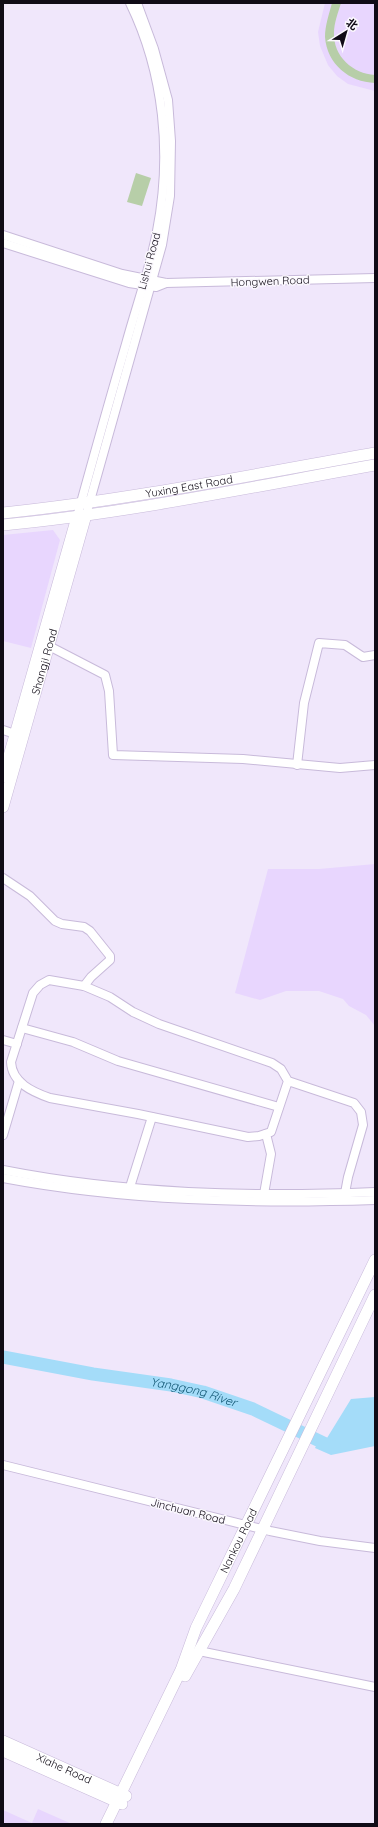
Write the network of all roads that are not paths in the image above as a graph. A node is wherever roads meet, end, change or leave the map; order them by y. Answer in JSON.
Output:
{"nodes":[{"id":1,"x":130,"y":3,"type":"edge"},
{"id":2,"x":138,"y":3,"type":"edge"},
{"id":3,"x":3,"y":235,"type":"edge"},
{"id":4,"x":3,"y":243,"type":"edge"},
{"id":5,"x":375,"y":278,"type":"edge"},
{"id":6,"x":147,"y":282,"type":"junction"},
{"id":7,"x":375,"y":453,"type":"edge"},
{"id":8,"x":375,"y":466,"type":"edge"},
{"id":9,"x":85,"y":503,"type":"junction"},
{"id":10,"x":3,"y":513,"type":"edge"},
{"id":11,"x":81,"y":516,"type":"junction"},
{"id":12,"x":3,"y":525,"type":"edge"},
{"id":13,"x":49,"y":646,"type":"junction"},
{"id":14,"x":375,"y":655,"type":"edge"},
{"id":15,"x":3,"y":730,"type":"edge"},
{"id":16,"x":16,"y":734,"type":"junction"},
{"id":17,"x":297,"y":765,"type":"junction"},
{"id":18,"x":375,"y":765,"type":"edge"},
{"id":19,"x":3,"y":778,"type":"edge"},
{"id":20,"x":3,"y":807,"type":"edge"},
{"id":21,"x":3,"y":878,"type":"edge"},
{"id":22,"x":84,"y":986,"type":"junction"},
{"id":23,"x":22,"y":1028,"type":"junction"},
{"id":24,"x":3,"y":1040,"type":"edge"},
{"id":25,"x":16,"y":1044,"type":"junction"},
{"id":26,"x":19,"y":1081,"type":"junction"},
{"id":27,"x":288,"y":1081,"type":"junction"},
{"id":28,"x":279,"y":1107,"type":"junction"},
{"id":29,"x":152,"y":1117,"type":"junction"},
{"id":30,"x":266,"y":1134,"type":"junction"},
{"id":31,"x":3,"y":1135,"type":"edge"},
{"id":32,"x":3,"y":1170,"type":"edge"},
{"id":33,"x":3,"y":1178,"type":"edge"},
{"id":34,"x":130,"y":1187,"type":"junction"},
{"id":35,"x":375,"y":1192,"type":"edge"},
{"id":36,"x":345,"y":1193,"type":"junction"},
{"id":37,"x":264,"y":1194,"type":"junction"},
{"id":38,"x":375,"y":1200,"type":"edge"},
{"id":39,"x":375,"y":1260,"type":"edge"},
{"id":40,"x":375,"y":1295,"type":"edge"},
{"id":41,"x":3,"y":1465,"type":"edge"},
{"id":42,"x":247,"y":1526,"type":"junction"},
{"id":43,"x":262,"y":1530,"type":"junction"},
{"id":44,"x":375,"y":1548,"type":"edge"},
{"id":45,"x":199,"y":1651,"type":"junction"},
{"id":46,"x":375,"y":1687,"type":"edge"},
{"id":47,"x":3,"y":1741,"type":"edge"},
{"id":48,"x":3,"y":1751,"type":"edge"},
{"id":49,"x":121,"y":1799,"type":"junction"},
{"id":50,"x":106,"y":1824,"type":"edge"},
{"id":51,"x":112,"y":1824,"type":"edge"}],
"edges":[{"from":1,"to":6,"type":"street","name":"Lishui Road"},
{"from":2,"to":6,"type":"street","name":"Lishui Road"},
{"from":3,"to":6,"type":"street","name":"Hongwen Road"},
{"from":4,"to":6,"type":"street","name":"Hongwen Road"},
{"from":5,"to":6,"type":"street","name":"Hongwen Road"},
{"from":6,"to":9,"type":"street","name":"Lishui Road"},
{"from":7,"to":9,"type":"main road","name":"Yuxing East Road"},
{"from":8,"to":11,"type":"main road","name":"Yuxing East Road"},
{"from":9,"to":10,"type":"main road","name":"Yuxing East Road"},
{"from":9,"to":11,"type":"street","name":"Lishui Road"},
{"from":11,"to":12,"type":"main road","name":"Yuxing East Road"},
{"from":11,"to":13,"type":"main road","name":"Shangji Road"},
{"from":11,"to":16,"type":"main road","name":"Shangji Road"},
{"from":13,"to":17,"type":"street"},
{"from":13,"to":20,"type":"main road","name":"Shangji Road"},
{"from":14,"to":17,"type":"street"},
{"from":15,"to":16,"type":"street"},
{"from":16,"to":19,"type":"main road","name":"Shangji Road"},
{"from":17,"to":18,"type":"street"},
{"from":21,"to":22,"type":"street"},
{"from":22,"to":23,"type":"street"},
{"from":22,"to":27,"type":"street"},
{"from":23,"to":25,"type":"street"},
{"from":23,"to":28,"type":"street"},
{"from":24,"to":25,"type":"street"},
{"from":25,"to":26,"type":"street"},
{"from":26,"to":29,"type":"street"},
{"from":26,"to":31,"type":"street"},
{"from":27,"to":28,"type":"street"},
{"from":27,"to":36,"type":"street"},
{"from":28,"to":30,"type":"street"},
{"from":29,"to":30,"type":"street"},
{"from":29,"to":34,"type":"street"},
{"from":30,"to":37,"type":"street"},
{"from":32,"to":34,"type":"street"},
{"from":33,"to":38,"type":"street"},
{"from":34,"to":37,"type":"street"},
{"from":35,"to":36,"type":"street"},
{"from":36,"to":37,"type":"street"},
{"from":39,"to":42,"type":"main road","name":"Nankou Road"},
{"from":40,"to":43,"type":"main road","name":"Nankou Road"},
{"from":41,"to":42,"type":"street","name":"Jinchuan Road"},
{"from":42,"to":43,"type":"street","name":"Jinchuan Road"},
{"from":42,"to":49,"type":"main road","name":"Nankou Road"},
{"from":43,"to":44,"type":"street","name":"Jinchuan Road"},
{"from":43,"to":45,"type":"main road","name":"Nankou Road"},
{"from":45,"to":46,"type":"street"},
{"from":45,"to":49,"type":"main road","name":"Nankou Road"},
{"from":47,"to":49,"type":"main road","name":"Xiahe Road"},
{"from":48,"to":49,"type":"main road","name":"Xiahe Road"},
{"from":49,"to":50,"type":"main road","name":"Nankou Road"},
{"from":49,"to":51,"type":"main road","name":"Nankou Road"}]}
